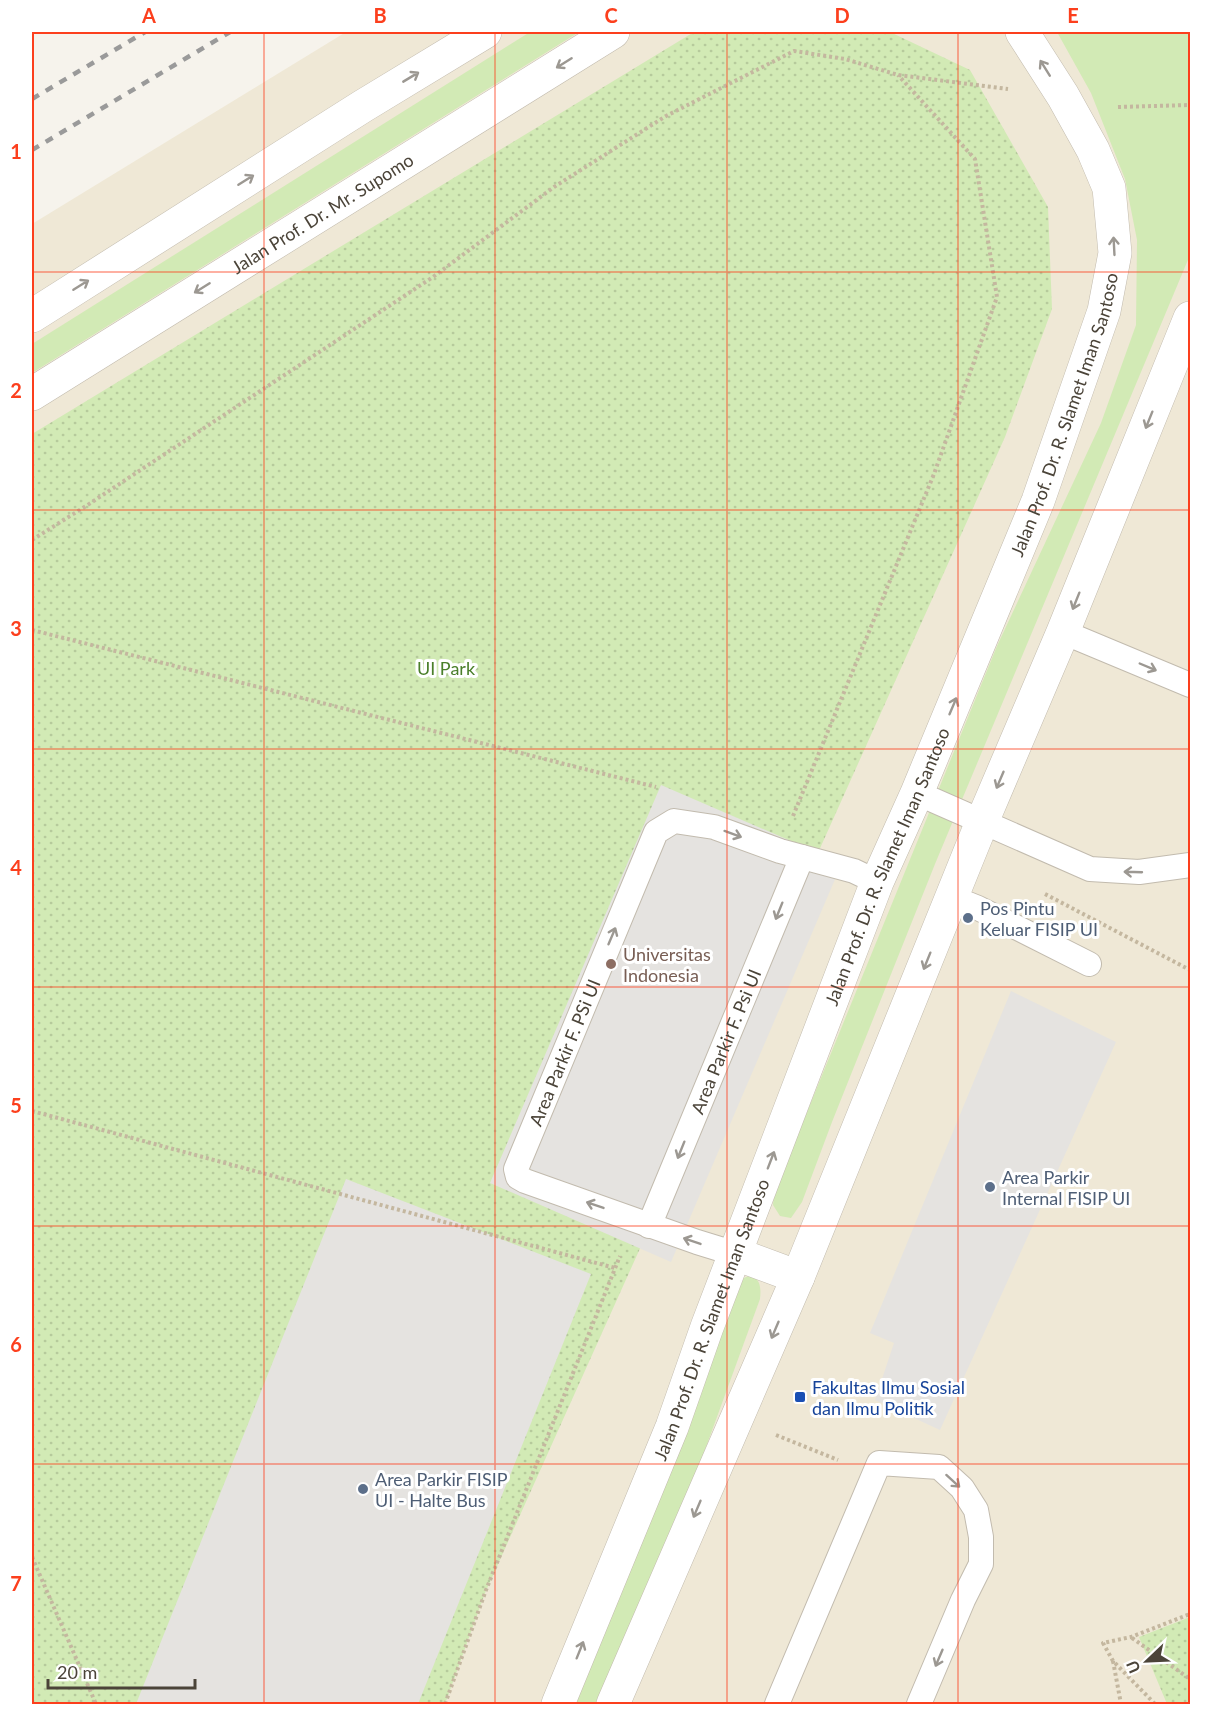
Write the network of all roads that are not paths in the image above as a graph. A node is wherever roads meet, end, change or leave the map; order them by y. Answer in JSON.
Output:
{"nodes":[{"id":1,"x":485,"y":32,"type":"edge"},
{"id":2,"x":613,"y":32,"type":"edge"},
{"id":3,"x":1022,"y":32,"type":"edge"},
{"id":4,"x":32,"y":316,"type":"edge"},
{"id":5,"x":1191,"y":318,"type":"edge"},
{"id":6,"x":32,"y":394,"type":"edge"},
{"id":7,"x":1063,"y":632,"type":"junction"},
{"id":8,"x":1191,"y":685,"type":"edge"},
{"id":9,"x":917,"y":793,"type":"junction"},
{"id":10,"x":982,"y":822,"type":"junction"},
{"id":11,"x":802,"y":857,"type":"junction"},
{"id":12,"x":1191,"y":865,"type":"edge"},
{"id":13,"x":877,"y":882,"type":"junction"},
{"id":14,"x":953,"y":898,"type":"junction"},
{"id":15,"x":1089,"y":964,"type":"dead end"},
{"id":16,"x":649,"y":1226,"type":"junction"},
{"id":17,"x":736,"y":1254,"type":"junction"},
{"id":18,"x":798,"y":1276,"type":"junction"},
{"id":19,"x":558,"y":1704,"type":"edge"},
{"id":20,"x":613,"y":1704,"type":"edge"},
{"id":21,"x":777,"y":1704,"type":"edge"},
{"id":22,"x":919,"y":1704,"type":"edge"}],
"edges":[{"from":4,"to":1,"type":"street","one_way":true},
{"from":2,"to":6,"type":"street","name":"Jalan Prof. Dr. Mr. Supomo","one_way":true},
{"from":9,"to":3,"type":"street","name":"Jalan Prof. Dr. R. Slamet Iman Santoso","one_way":true},
{"from":5,"to":7,"type":"street","one_way":true},
{"from":7,"to":8,"type":"lane","one_way":true},
{"from":7,"to":10,"type":"street","one_way":true},
{"from":9,"to":10,"type":"lane"},
{"from":9,"to":13,"type":"street","name":"Jalan Prof. Dr. R. Slamet Iman Santoso"},
{"from":12,"to":10,"type":"lane","one_way":true},
{"from":10,"to":14,"type":"street"},
{"from":11,"to":13,"type":"lane","name":"Area Parkir F. PSi UI"},
{"from":11,"to":16,"type":"lane","name":"Area Parkir F. Psi UI","one_way":true},
{"from":16,"to":11,"type":"lane","name":"Area Parkir F. PSi UI","one_way":true},
{"from":17,"to":13,"type":"street","name":"Jalan Prof. Dr. R. Slamet Iman Santoso","one_way":true},
{"from":14,"to":15,"type":"lane"},
{"from":14,"to":18,"type":"street","one_way":true},
{"from":17,"to":16,"type":"lane","name":"Area Parkir F. PSi UI","one_way":true},
{"from":17,"to":18,"type":"street"},
{"from":19,"to":17,"type":"street","name":"Jalan Prof. Dr. R. Slamet Iman Santoso","one_way":true},
{"from":18,"to":20,"type":"street","one_way":true},
{"from":21,"to":22,"type":"lane","one_way":true}]}
